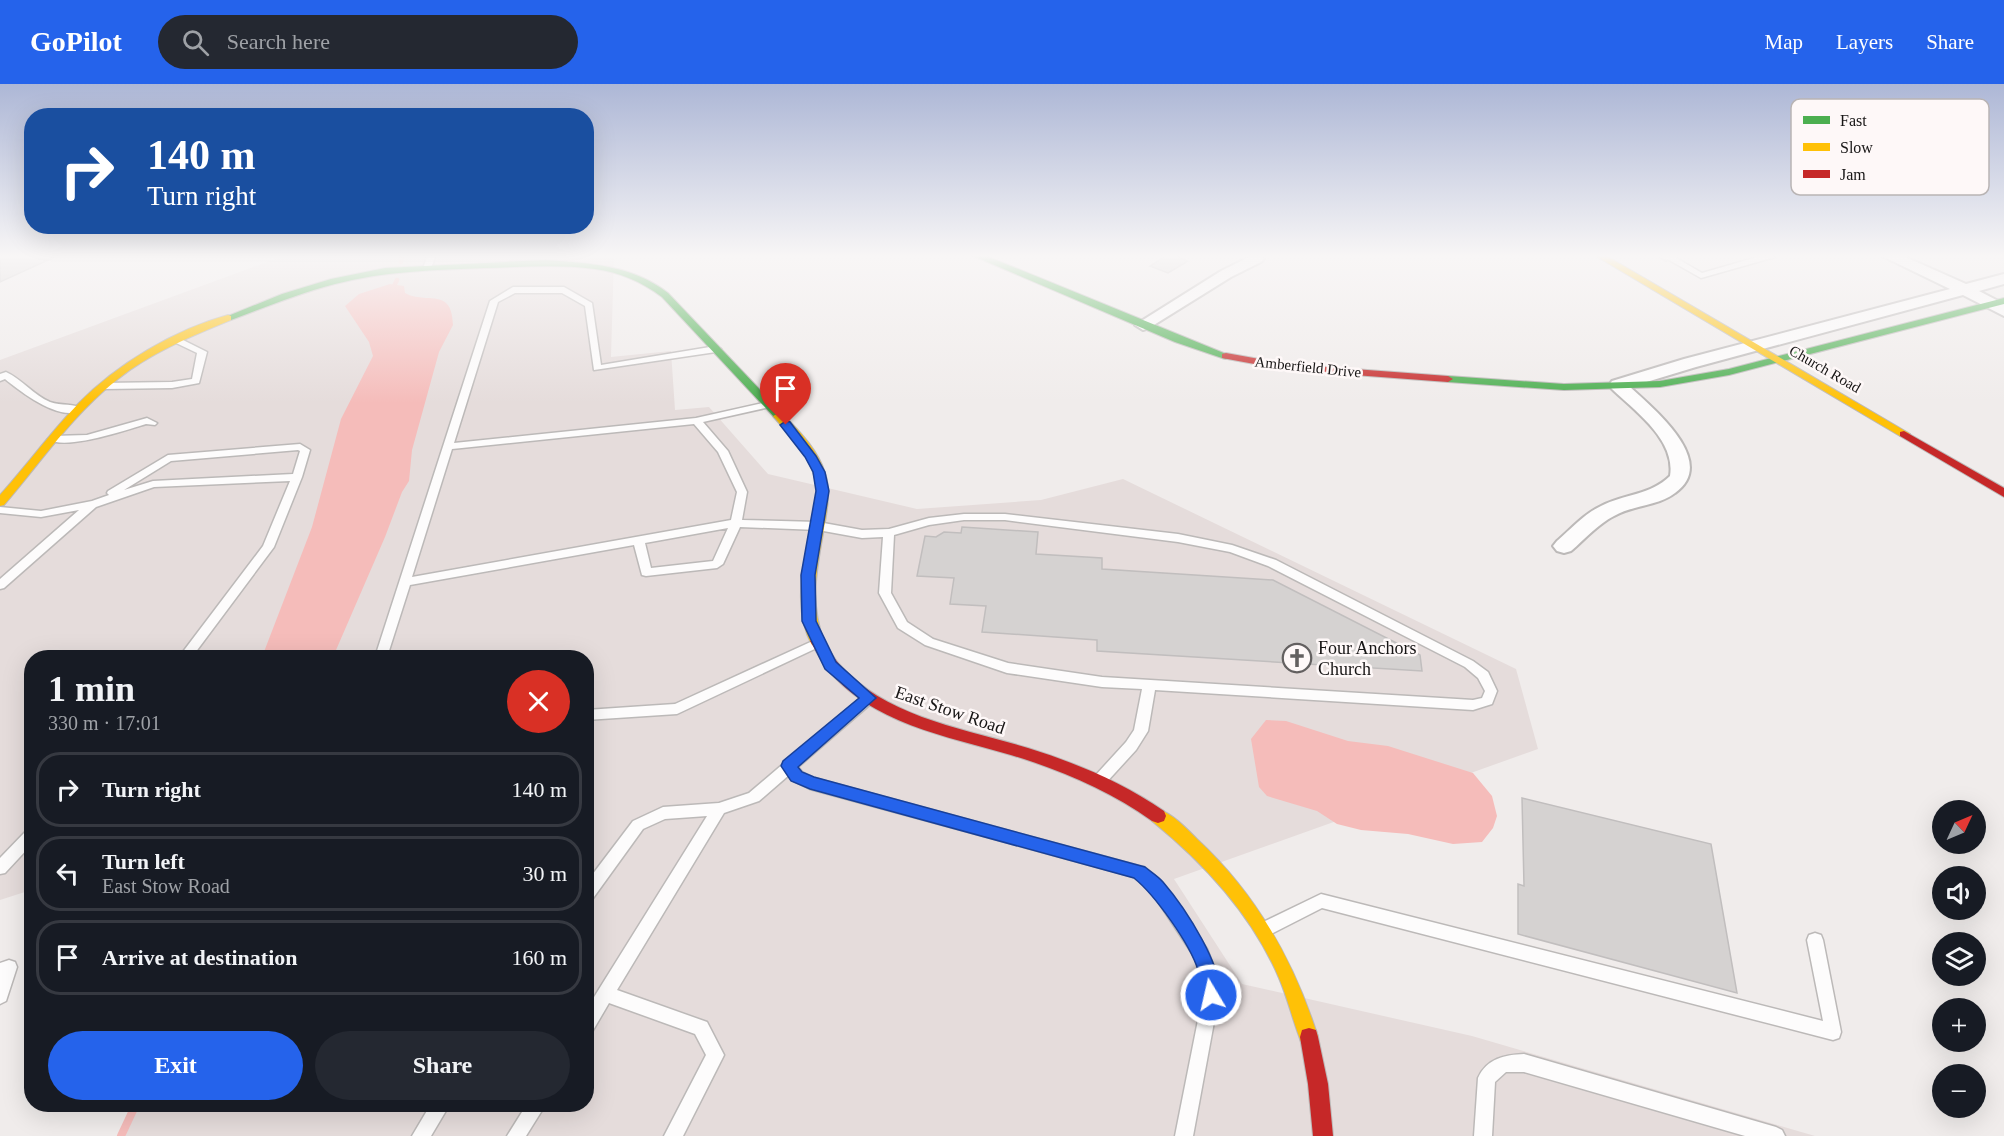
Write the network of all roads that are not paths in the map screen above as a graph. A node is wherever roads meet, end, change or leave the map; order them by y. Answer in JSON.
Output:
{"nodes":[{"id":1,"x":267,"y":304,"type":"edge"},
{"id":2,"x":493,"y":304,"type":"edge"},
{"id":3,"x":586,"y":304,"type":"edge"},
{"id":4,"x":674,"y":304,"type":"edge"},
{"id":5,"x":1094,"y":304,"type":"edge"},
{"id":6,"x":1177,"y":304,"type":"edge"},
{"id":7,"x":1682,"y":304,"type":"edge"},
{"id":8,"x":1913,"y":304,"type":"edge"},
{"id":9,"x":1999,"y":306,"type":"edge"},
{"id":10,"x":1143,"y":325,"type":"junction"},
{"id":11,"x":177,"y":340,"type":"junction"},
{"id":12,"x":1754,"y":346,"type":"junction"},
{"id":13,"x":716,"y":349,"type":"junction"},
{"id":14,"x":1776,"y":359,"type":"junction"},
{"id":15,"x":0,"y":378,"type":"edge"},
{"id":16,"x":1618,"y":385,"type":"junction"},
{"id":17,"x":102,"y":386,"type":"junction"},
{"id":18,"x":767,"y":405,"type":"junction"},
{"id":19,"x":78,"y":409,"type":"junction"},
{"id":20,"x":696,"y":421,"type":"junction"},
{"id":21,"x":152,"y":423,"type":"dead end"},
{"id":22,"x":52,"y":439,"type":"junction"},
{"id":23,"x":450,"y":446,"type":"junction"},
{"id":24,"x":297,"y":477,"type":"junction"},
{"id":25,"x":2004,"y":493,"type":"edge"},
{"id":26,"x":0,"y":502,"type":"edge"},
{"id":27,"x":94,"y":504,"type":"junction"},
{"id":28,"x":0,"y":510,"type":"edge"},
{"id":29,"x":736,"y":523,"type":"junction"},
{"id":30,"x":818,"y":526,"type":"junction"},
{"id":31,"x":889,"y":534,"type":"junction"},
{"id":32,"x":639,"y":540,"type":"junction"},
{"id":33,"x":1564,"y":546,"type":"dead end"},
{"id":34,"x":405,"y":582,"type":"junction"},
{"id":35,"x":0,"y":585,"type":"edge"},
{"id":36,"x":818,"y":643,"type":"junction"},
{"id":37,"x":191,"y":650,"type":"edge"},
{"id":38,"x":383,"y":650,"type":"edge"},
{"id":39,"x":1149,"y":685,"type":"junction"},
{"id":40,"x":869,"y":698,"type":"junction"},
{"id":41,"x":594,"y":714,"type":"edge"},
{"id":42,"x":789,"y":766,"type":"junction"},
{"id":43,"x":1098,"y":781,"type":"junction"},
{"id":44,"x":720,"y":809,"type":"junction"},
{"id":45,"x":24,"y":842,"type":"edge"},
{"id":46,"x":0,"y":868,"type":"edge"},
{"id":47,"x":594,"y":885,"type":"edge"},
{"id":48,"x":1264,"y":930,"type":"junction"},
{"id":49,"x":1815,"y":940,"type":"dead end"},
{"id":50,"x":0,"y":972,"type":"edge"},
{"id":51,"x":607,"y":994,"type":"junction"},
{"id":52,"x":0,"y":996,"type":"edge"},
{"id":53,"x":594,"y":1014,"type":"edge"},
{"id":54,"x":436,"y":1112,"type":"edge"},
{"id":55,"x":532,"y":1112,"type":"edge"},
{"id":56,"x":421,"y":1136,"type":"edge"},
{"id":57,"x":516,"y":1136,"type":"edge"},
{"id":58,"x":673,"y":1136,"type":"edge"},
{"id":59,"x":1184,"y":1136,"type":"edge"},
{"id":60,"x":1323,"y":1136,"type":"edge"},
{"id":61,"x":1484,"y":1136,"type":"edge"},
{"id":62,"x":1776,"y":1136,"type":"edge"}],
"edges":[{"from":1,"to":11,"type":"street","name":"East Stow Road"},
{"from":2,"to":23,"type":"lane"},
{"from":3,"to":13,"type":"lane"},
{"from":4,"to":13,"type":"street","name":"East Stow Road"},
{"from":5,"to":10,"type":"street","name":"Amberfield Drive"},
{"from":6,"to":10,"type":"street"},
{"from":7,"to":12,"type":"street","name":"Church Road"},
{"from":8,"to":12,"type":"street","name":"Amberfield Drive"},
{"from":9,"to":14,"type":"street","name":"Amberfield Drive"},
{"from":10,"to":16,"type":"street","name":"Amberfield Drive"},
{"from":11,"to":17,"type":"street","name":"East Stow Road"},
{"from":11,"to":17,"type":"lane"},
{"from":12,"to":14,"type":"street","name":"Church Road"},
{"from":12,"to":16,"type":"street","name":"Amberfield Drive"},
{"from":13,"to":18,"type":"street","name":"East Stow Road"},
{"from":14,"to":16,"type":"street","name":"Amberfield Drive"},
{"from":14,"to":25,"type":"street","name":"Church Road"},
{"from":15,"to":19,"type":"lane"},
{"from":16,"to":33,"type":"street"},
{"from":17,"to":19,"type":"street","name":"East Stow Road"},
{"from":18,"to":20,"type":"lane"},
{"from":18,"to":30,"type":"street","name":"East Stow Road"},
{"from":19,"to":22,"type":"street","name":"East Stow Road"},
{"from":20,"to":23,"type":"lane"},
{"from":20,"to":29,"type":"lane"},
{"from":21,"to":22,"type":"lane"},
{"from":22,"to":26,"type":"street","name":"East Stow Road"},
{"from":23,"to":34,"type":"lane"},
{"from":24,"to":27,"type":"lane"},
{"from":24,"to":27,"type":"lane"},
{"from":24,"to":37,"type":"lane"},
{"from":27,"to":28,"type":"lane"},
{"from":27,"to":35,"type":"lane"},
{"from":29,"to":30,"type":"lane"},
{"from":29,"to":32,"type":"lane"},
{"from":29,"to":32,"type":"lane"},
{"from":30,"to":31,"type":"lane"},
{"from":30,"to":36,"type":"street","name":"East Stow Road"},
{"from":31,"to":39,"type":"lane"},
{"from":31,"to":39,"type":"lane"},
{"from":32,"to":34,"type":"lane"},
{"from":34,"to":38,"type":"lane"},
{"from":36,"to":40,"type":"street","name":"East Stow Road"},
{"from":36,"to":41,"type":"lane"},
{"from":39,"to":43,"type":"lane"},
{"from":40,"to":42,"type":"lane"},
{"from":40,"to":43,"type":"street","name":"East Stow Road"},
{"from":42,"to":44,"type":"lane"},
{"from":42,"to":59,"type":"lane"},
{"from":43,"to":48,"type":"street","name":"East Stow Road"},
{"from":44,"to":47,"type":"lane"},
{"from":44,"to":51,"type":"lane"},
{"from":45,"to":46,"type":"lane"},
{"from":48,"to":49,"type":"lane"},
{"from":48,"to":60,"type":"street","name":"East Stow Road"},
{"from":50,"to":52,"type":"lane"},
{"from":51,"to":53,"type":"lane"},
{"from":51,"to":58,"type":"lane"},
{"from":54,"to":56,"type":"lane"},
{"from":55,"to":57,"type":"lane"},
{"from":61,"to":62,"type":"lane"}]}
